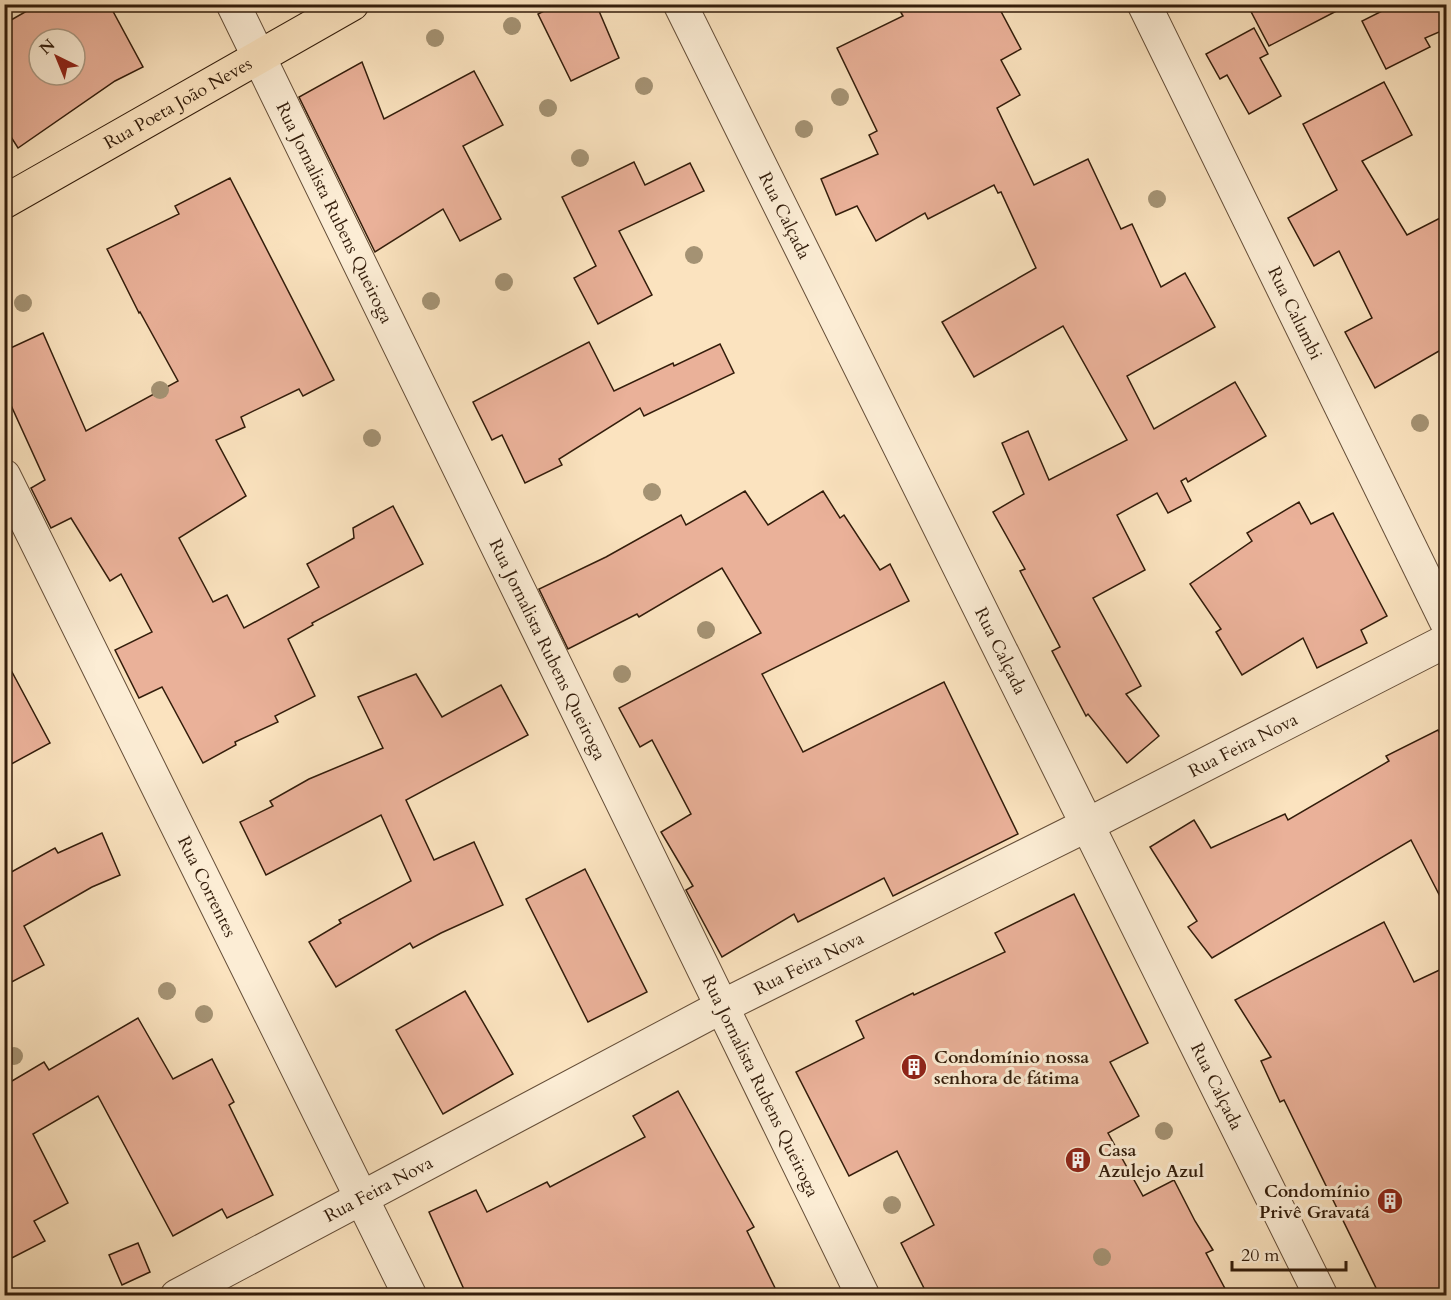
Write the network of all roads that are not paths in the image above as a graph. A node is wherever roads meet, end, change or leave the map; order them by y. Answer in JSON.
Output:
{"nodes":[{"id":1,"x":233,"y":4,"type":"edge"},
{"id":2,"x":352,"y":4,"type":"edge"},
{"id":3,"x":680,"y":4,"type":"edge"},
{"id":4,"x":1144,"y":4,"type":"edge"},
{"id":5,"x":259,"y":56,"type":"junction"},
{"id":6,"x":4,"y":202,"type":"edge"},
{"id":7,"x":4,"y":476,"type":"edge"},
{"id":8,"x":1446,"y":621,"type":"edge"},
{"id":9,"x":1446,"y":641,"type":"edge"},
{"id":10,"x":1087,"y":825,"type":"junction"},
{"id":11,"x":721,"y":1007,"type":"junction"},
{"id":12,"x":362,"y":1198,"type":"junction"},
{"id":13,"x":177,"y":1296,"type":"edge"},
{"id":14,"x":410,"y":1296,"type":"edge"},
{"id":15,"x":863,"y":1296,"type":"edge"},
{"id":16,"x":1321,"y":1296,"type":"edge"}],
"edges":[{"from":1,"to":5,"type":"street","name":"Rua Jornalista Rubens Queiroga"},
{"from":2,"to":5,"type":"main road","name":"Rua Poeta João Neves"},
{"from":3,"to":10,"type":"street","name":"Rua Calçada"},
{"from":4,"to":8,"type":"street","name":"Rua Calumbi"},
{"from":5,"to":6,"type":"main road","name":"Rua Poeta João Neves"},
{"from":5,"to":11,"type":"street","name":"Rua Jornalista Rubens Queiroga"},
{"from":7,"to":12,"type":"street","name":"Rua Correntes"},
{"from":9,"to":10,"type":"street","name":"Rua Feira Nova"},
{"from":10,"to":11,"type":"street","name":"Rua Feira Nova"},
{"from":10,"to":16,"type":"street","name":"Rua Calçada"},
{"from":11,"to":12,"type":"street","name":"Rua Feira Nova"},
{"from":11,"to":15,"type":"street","name":"Rua Jornalista Rubens Queiroga"},
{"from":12,"to":13,"type":"street","name":"Rua Feira Nova"},
{"from":12,"to":14,"type":"street","name":"Rua Correntes"}]}
